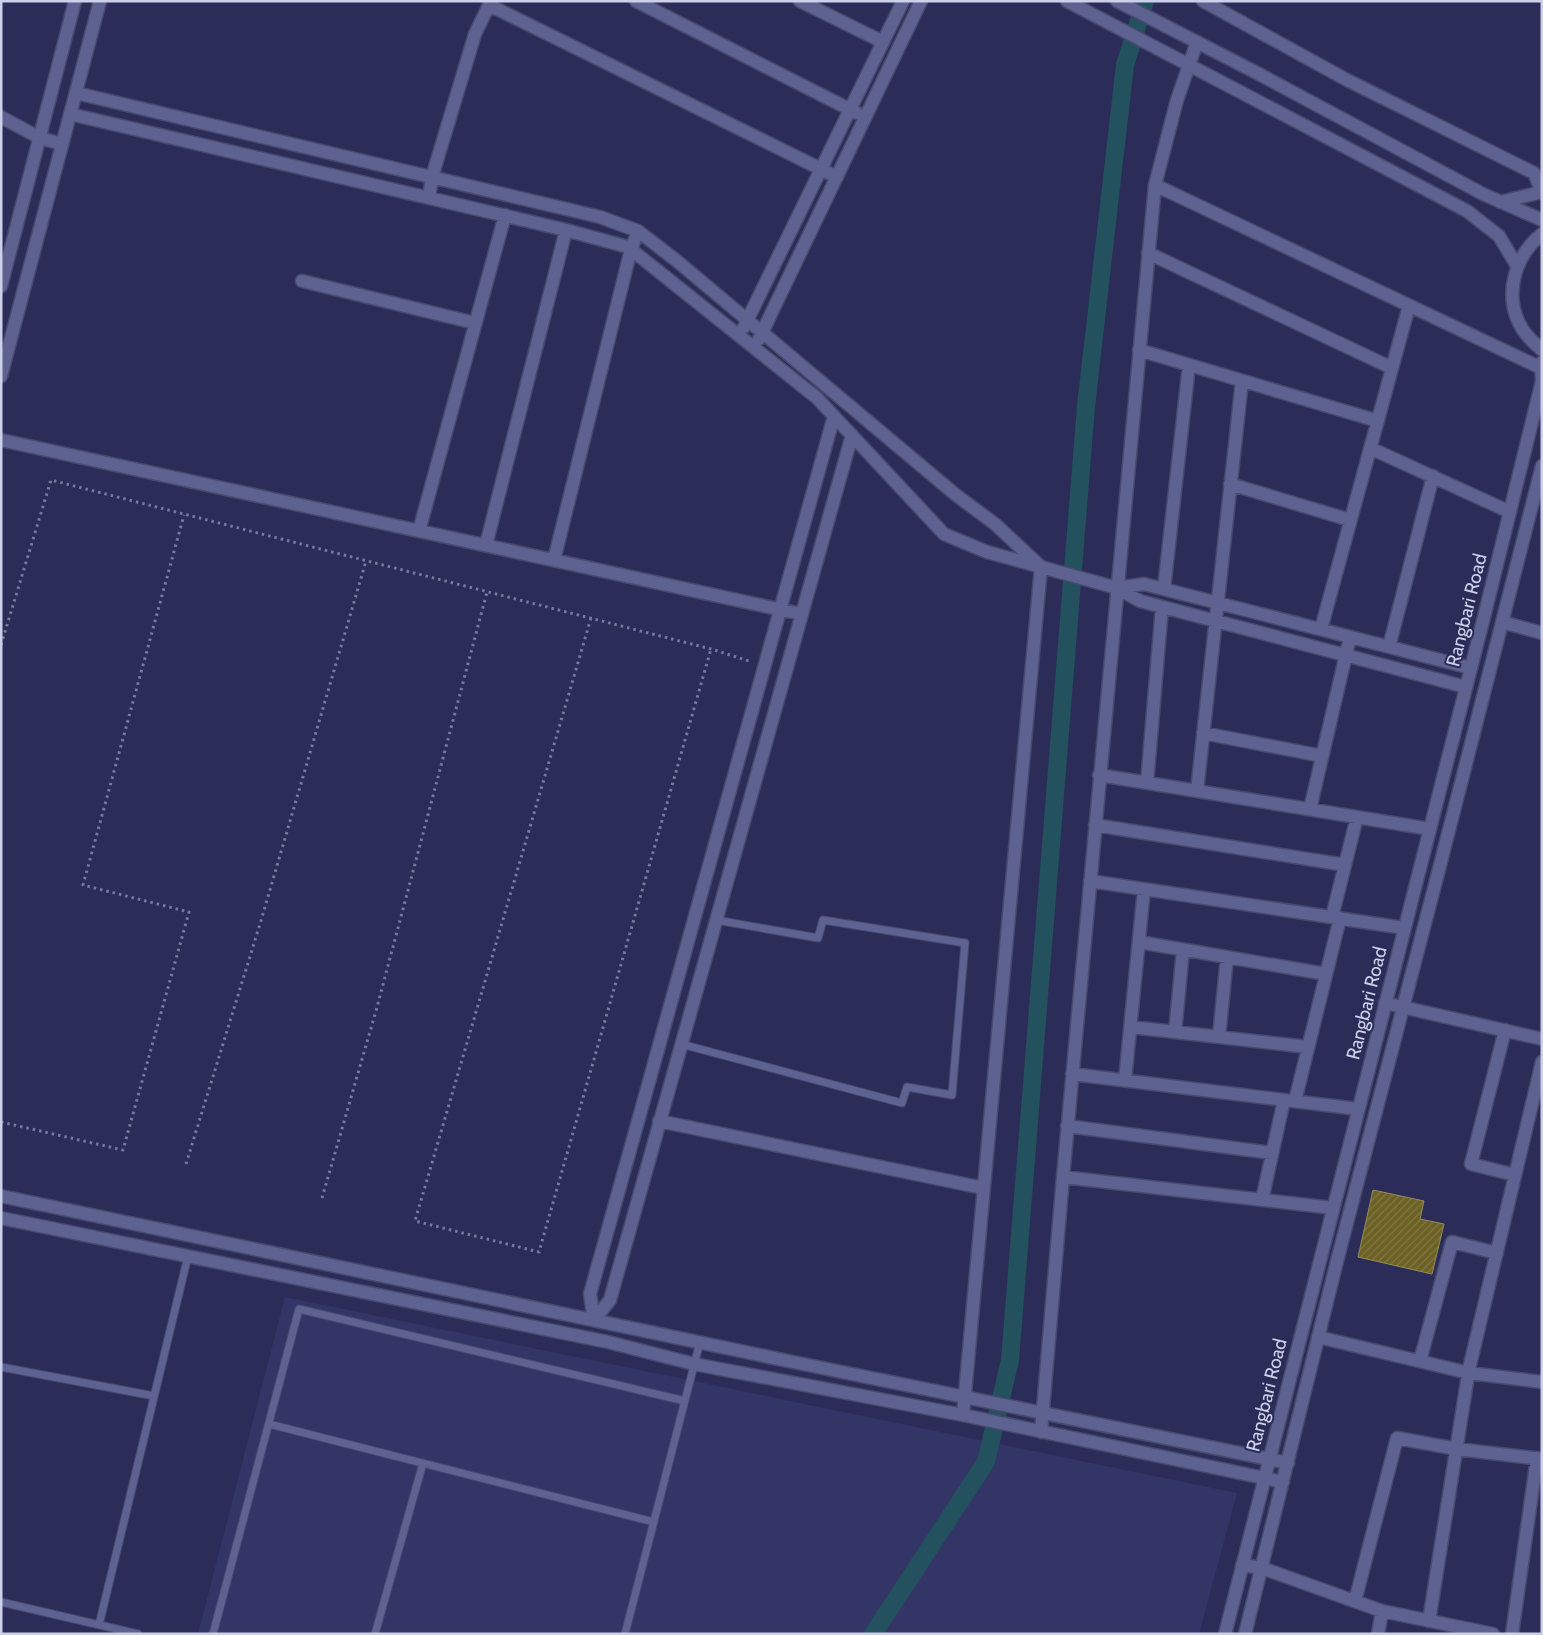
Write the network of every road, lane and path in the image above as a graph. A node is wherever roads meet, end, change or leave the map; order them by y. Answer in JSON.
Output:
{"nodes":[{"id":1,"x":75,"y":1,"type":"edge"},
{"id":2,"x":100,"y":1,"type":"edge"},
{"id":3,"x":636,"y":1,"type":"edge"},
{"id":4,"x":800,"y":1,"type":"edge"},
{"id":5,"x":903,"y":1,"type":"edge"},
{"id":6,"x":921,"y":1,"type":"edge"},
{"id":7,"x":1203,"y":1,"type":"edge"},
{"id":8,"x":1070,"y":2,"type":"edge"},
{"id":9,"x":490,"y":3,"type":"edge"},
{"id":10,"x":1122,"y":4,"type":"edge"},
{"id":11,"x":883,"y":42,"type":"junction"},
{"id":12,"x":1197,"y":42,"type":"junction"},
{"id":13,"x":1189,"y":65,"type":"junction"},
{"id":14,"x":76,"y":93,"type":"junction"},
{"id":15,"x":850,"y":109,"type":"junction"},
{"id":16,"x":70,"y":114,"type":"junction"},
{"id":17,"x":1,"y":117,"type":"edge"},
{"id":18,"x":866,"y":117,"type":"junction"},
{"id":19,"x":40,"y":138,"type":"junction"},
{"id":20,"x":62,"y":144,"type":"junction"},
{"id":21,"x":821,"y":169,"type":"junction"},
{"id":22,"x":432,"y":177,"type":"junction"},
{"id":23,"x":837,"y":177,"type":"junction"},
{"id":24,"x":1155,"y":185,"type":"junction"},
{"id":25,"x":1542,"y":192,"type":"edge"},
{"id":26,"x":428,"y":198,"type":"junction"},
{"id":27,"x":1500,"y":202,"type":"junction"},
{"id":28,"x":504,"y":215,"type":"junction"},
{"id":29,"x":1542,"y":220,"type":"edge"},
{"id":30,"x":566,"y":230,"type":"junction"},
{"id":31,"x":638,"y":231,"type":"junction"},
{"id":32,"x":1542,"y":234,"type":"edge"},
{"id":33,"x":631,"y":249,"type":"junction"},
{"id":34,"x":1148,"y":253,"type":"junction"},
{"id":35,"x":1517,"y":266,"type":"junction"},
{"id":36,"x":302,"y":281,"type":"dead end"},
{"id":37,"x":1,"y":286,"type":"edge"},
{"id":38,"x":1409,"y":306,"type":"junction"},
{"id":39,"x":747,"y":320,"type":"junction"},
{"id":40,"x":475,"y":323,"type":"junction"},
{"id":41,"x":762,"y":332,"type":"junction"},
{"id":42,"x":739,"y":336,"type":"junction"},
{"id":43,"x":754,"y":348,"type":"junction"},
{"id":44,"x":1139,"y":350,"type":"junction"},
{"id":45,"x":1542,"y":350,"type":"edge"},
{"id":46,"x":1189,"y":365,"type":"junction"},
{"id":47,"x":1392,"y":368,"type":"junction"},
{"id":48,"x":1541,"y":373,"type":"edge"},
{"id":49,"x":1,"y":376,"type":"edge"},
{"id":50,"x":1242,"y":381,"type":"junction"},
{"id":51,"x":834,"y":416,"type":"junction"},
{"id":52,"x":1378,"y":422,"type":"junction"},
{"id":53,"x":852,"y":435,"type":"junction"},
{"id":54,"x":1,"y":440,"type":"edge"},
{"id":55,"x":1370,"y":448,"type":"junction"},
{"id":56,"x":1542,"y":466,"type":"edge"},
{"id":57,"x":1433,"y":476,"type":"junction"},
{"id":58,"x":1230,"y":484,"type":"junction"},
{"id":59,"x":1510,"y":512,"type":"junction"},
{"id":60,"x":184,"y":514,"type":"junction"},
{"id":61,"x":1350,"y":520,"type":"junction"},
{"id":62,"x":419,"y":531,"type":"junction"},
{"id":63,"x":486,"y":545,"type":"junction"},
{"id":64,"x":554,"y":560,"type":"junction"},
{"id":65,"x":366,"y":561,"type":"junction"},
{"id":66,"x":1041,"y":567,"type":"junction"},
{"id":67,"x":1117,"y":588,"type":"junction"},
{"id":68,"x":1164,"y":589,"type":"junction"},
{"id":69,"x":487,"y":592,"type":"junction"},
{"id":70,"x":1217,"y":602,"type":"junction"},
{"id":71,"x":1162,"y":606,"type":"junction"},
{"id":72,"x":780,"y":610,"type":"junction"},
{"id":73,"x":801,"y":614,"type":"junction"},
{"id":74,"x":591,"y":618,"type":"junction"},
{"id":75,"x":1215,"y":620,"type":"junction"},
{"id":76,"x":1502,"y":622,"type":"junction"},
{"id":77,"x":1321,"y":629,"type":"junction"},
{"id":78,"x":1542,"y":633,"type":"edge"},
{"id":79,"x":1350,"y":637,"type":"junction"},
{"id":80,"x":1,"y":646,"type":"edge"},
{"id":81,"x":1389,"y":647,"type":"junction"},
{"id":82,"x":711,"y":649,"type":"junction"},
{"id":83,"x":1346,"y":655,"type":"junction"},
{"id":84,"x":765,"y":666,"type":"junction"},
{"id":85,"x":1471,"y":668,"type":"junction"},
{"id":86,"x":1466,"y":687,"type":"junction"},
{"id":87,"x":1203,"y":733,"type":"junction"},
{"id":88,"x":1322,"y":756,"type":"junction"},
{"id":89,"x":1100,"y":775,"type":"junction"},
{"id":90,"x":1147,"y":783,"type":"junction"},
{"id":91,"x":1197,"y":791,"type":"junction"},
{"id":92,"x":1310,"y":809,"type":"junction"},
{"id":93,"x":1357,"y":817,"type":"junction"},
{"id":94,"x":1095,"y":825,"type":"junction"},
{"id":95,"x":1430,"y":828,"type":"junction"},
{"id":96,"x":1345,"y":865,"type":"junction"},
{"id":97,"x":1090,"y":881,"type":"junction"},
{"id":98,"x":1144,"y":889,"type":"junction"},
{"id":99,"x":1336,"y":918,"type":"junction"},
{"id":100,"x":716,"y":920,"type":"junction"},
{"id":101,"x":1404,"y":928,"type":"junction"},
{"id":102,"x":1139,"y":942,"type":"junction"},
{"id":103,"x":687,"y":946,"type":"junction"},
{"id":104,"x":1184,"y":950,"type":"junction"},
{"id":105,"x":706,"y":952,"type":"junction"},
{"id":106,"x":1227,"y":957,"type":"junction"},
{"id":107,"x":1326,"y":974,"type":"junction"},
{"id":108,"x":1385,"y":1003,"type":"junction"},
{"id":109,"x":1403,"y":1007,"type":"junction"},
{"id":110,"x":1131,"y":1027,"type":"junction"},
{"id":111,"x":1505,"y":1030,"type":"junction"},
{"id":112,"x":1175,"y":1032,"type":"junction"},
{"id":113,"x":1219,"y":1037,"type":"junction"},
{"id":114,"x":1542,"y":1039,"type":"edge"},
{"id":115,"x":680,"y":1044,"type":"junction"},
{"id":116,"x":1308,"y":1048,"type":"junction"},
{"id":117,"x":1542,"y":1062,"type":"edge"},
{"id":118,"x":1072,"y":1074,"type":"junction"},
{"id":119,"x":1125,"y":1080,"type":"junction"},
{"id":120,"x":1289,"y":1100,"type":"junction"},
{"id":121,"x":1358,"y":1109,"type":"junction"},
{"id":122,"x":659,"y":1121,"type":"junction"},
{"id":123,"x":1,"y":1122,"type":"edge"},
{"id":124,"x":1067,"y":1126,"type":"junction"},
{"id":125,"x":1272,"y":1153,"type":"junction"},
{"id":126,"x":186,"y":1164,"type":"dead end"},
{"id":127,"x":1515,"y":1175,"type":"junction"},
{"id":128,"x":1063,"y":1177,"type":"junction"},
{"id":129,"x":983,"y":1188,"type":"junction"},
{"id":130,"x":1,"y":1196,"type":"edge"},
{"id":131,"x":322,"y":1198,"type":"dead end"},
{"id":132,"x":1262,"y":1200,"type":"junction"},
{"id":133,"x":1333,"y":1208,"type":"junction"},
{"id":134,"x":1,"y":1218,"type":"edge"},
{"id":135,"x":1497,"y":1253,"type":"junction"},
{"id":136,"x":188,"y":1256,"type":"junction"},
{"id":137,"x":594,"y":1320,"type":"junction"},
{"id":138,"x":1318,"y":1337,"type":"junction"},
{"id":139,"x":700,"y":1342,"type":"junction"},
{"id":140,"x":1420,"y":1362,"type":"junction"},
{"id":141,"x":694,"y":1364,"type":"junction"},
{"id":142,"x":1,"y":1368,"type":"edge"},
{"id":143,"x":1468,"y":1373,"type":"junction"},
{"id":144,"x":1542,"y":1382,"type":"edge"},
{"id":145,"x":154,"y":1396,"type":"junction"},
{"id":146,"x":964,"y":1397,"type":"junction"},
{"id":147,"x":685,"y":1401,"type":"junction"},
{"id":148,"x":1037,"y":1412,"type":"junction"},
{"id":149,"x":963,"y":1416,"type":"junction"},
{"id":150,"x":269,"y":1424,"type":"junction"},
{"id":151,"x":1034,"y":1430,"type":"junction"},
{"id":152,"x":1456,"y":1448,"type":"junction"},
{"id":153,"x":1540,"y":1459,"type":"edge"},
{"id":154,"x":1269,"y":1460,"type":"junction"},
{"id":155,"x":423,"y":1463,"type":"junction"},
{"id":156,"x":1288,"y":1463,"type":"junction"},
{"id":157,"x":1264,"y":1478,"type":"junction"},
{"id":158,"x":1283,"y":1482,"type":"junction"},
{"id":159,"x":654,"y":1522,"type":"junction"},
{"id":160,"x":1242,"y":1565,"type":"junction"},
{"id":161,"x":1262,"y":1568,"type":"junction"},
{"id":162,"x":1355,"y":1601,"type":"junction"},
{"id":163,"x":1,"y":1602,"type":"edge"},
{"id":164,"x":1382,"y":1611,"type":"junction"},
{"id":165,"x":1430,"y":1621,"type":"junction"},
{"id":166,"x":99,"y":1625,"type":"junction"},
{"id":167,"x":138,"y":1634,"type":"edge"},
{"id":168,"x":213,"y":1634,"type":"edge"},
{"id":169,"x":375,"y":1634,"type":"edge"},
{"id":170,"x":626,"y":1634,"type":"edge"},
{"id":171,"x":1224,"y":1634,"type":"edge"},
{"id":172,"x":1245,"y":1634,"type":"edge"},
{"id":173,"x":1378,"y":1634,"type":"edge"},
{"id":174,"x":1493,"y":1634,"type":"edge"},
{"id":175,"x":1512,"y":1634,"type":"edge"}],
"edges":[{"from":1,"to":19,"type":"street"},
{"from":2,"to":14,"type":"street"},
{"from":3,"to":15,"type":"street"},
{"from":4,"to":11,"type":"street"},
{"from":5,"to":11,"type":"street"},
{"from":6,"to":18,"type":"street"},
{"from":7,"to":25,"type":"street"},
{"from":8,"to":13,"type":"street"},
{"from":9,"to":21,"type":"street"},
{"from":9,"to":22,"type":"street"},
{"from":10,"to":12,"type":"street"},
{"from":11,"to":15,"type":"street"},
{"from":12,"to":13,"type":"street"},
{"from":12,"to":27,"type":"street"},
{"from":13,"to":24,"type":"street"},
{"from":13,"to":35,"type":"street"},
{"from":14,"to":16,"type":"street"},
{"from":14,"to":22,"type":"street"},
{"from":15,"to":18,"type":"street"},
{"from":15,"to":21,"type":"street"},
{"from":16,"to":20,"type":"street"},
{"from":16,"to":26,"type":"street"},
{"from":17,"to":19,"type":"street"},
{"from":18,"to":23,"type":"street"},
{"from":19,"to":20,"type":"street"},
{"from":19,"to":37,"type":"street"},
{"from":20,"to":49,"type":"street"},
{"from":21,"to":23,"type":"street"},
{"from":21,"to":39,"type":"street"},
{"from":22,"to":26,"type":"street"},
{"from":22,"to":31,"type":"street"},
{"from":23,"to":41,"type":"street"},
{"from":24,"to":34,"type":"street"},
{"from":24,"to":38,"type":"street"},
{"from":25,"to":27,"type":"street"},
{"from":26,"to":28,"type":"street"},
{"from":27,"to":29,"type":"street"},
{"from":28,"to":30,"type":"street"},
{"from":28,"to":40,"type":"street"},
{"from":30,"to":33,"type":"street"},
{"from":30,"to":63,"type":"street"},
{"from":31,"to":33,"type":"street"},
{"from":31,"to":39,"type":"street"},
{"from":32,"to":35,"type":"street"},
{"from":33,"to":42,"type":"street"},
{"from":33,"to":64,"type":"street"},
{"from":34,"to":44,"type":"street"},
{"from":34,"to":47,"type":"street"},
{"from":35,"to":45,"type":"street"},
{"from":36,"to":40,"type":"street"},
{"from":38,"to":47,"type":"street"},
{"from":38,"to":48,"type":"street"},
{"from":39,"to":41,"type":"street"},
{"from":39,"to":42,"type":"street"},
{"from":40,"to":62,"type":"street"},
{"from":41,"to":43,"type":"street"},
{"from":41,"to":66,"type":"street"},
{"from":42,"to":43,"type":"street"},
{"from":43,"to":51,"type":"street"},
{"from":44,"to":46,"type":"street"},
{"from":44,"to":67,"type":"street"},
{"from":46,"to":50,"type":"street"},
{"from":46,"to":68,"type":"street"},
{"from":47,"to":52,"type":"street"},
{"from":48,"to":59,"type":"street","name":"Rangbari Road"},
{"from":50,"to":52,"type":"street"},
{"from":50,"to":58,"type":"street"},
{"from":51,"to":53,"type":"street"},
{"from":51,"to":72,"type":"street"},
{"from":52,"to":55,"type":"street"},
{"from":53,"to":66,"type":"street"},
{"from":53,"to":73,"type":"street"},
{"from":54,"to":62,"type":"street"},
{"from":55,"to":57,"type":"street"},
{"from":55,"to":61,"type":"street"},
{"from":56,"to":76,"type":"street","name":"Rangbari Road"},
{"from":57,"to":59,"type":"street"},
{"from":57,"to":81,"type":"street"},
{"from":58,"to":61,"type":"street"},
{"from":58,"to":70,"type":"street"},
{"from":59,"to":85,"type":"street","name":"Rangbari Road"},
{"from":60,"to":65,"type":"path"},
{"from":60,"to":80,"type":"path"},
{"from":60,"to":123,"type":"path"},
{"from":61,"to":77,"type":"street"},
{"from":62,"to":63,"type":"street"},
{"from":63,"to":64,"type":"street"},
{"from":64,"to":72,"type":"street"},
{"from":65,"to":69,"type":"path"},
{"from":65,"to":126,"type":"path"},
{"from":66,"to":67,"type":"street"},
{"from":66,"to":129,"type":"street"},
{"from":67,"to":68,"type":"street"},
{"from":67,"to":71,"type":"street"},
{"from":67,"to":89,"type":"street"},
{"from":68,"to":70,"type":"street"},
{"from":69,"to":74,"type":"path"},
{"from":69,"to":131,"type":"path"},
{"from":70,"to":75,"type":"street"},
{"from":70,"to":77,"type":"street"},
{"from":71,"to":75,"type":"street"},
{"from":71,"to":90,"type":"street"},
{"from":72,"to":73,"type":"street"},
{"from":72,"to":84,"type":"street"},
{"from":73,"to":100,"type":"street"},
{"from":74,"to":82,"type":"path"},
{"from":74,"to":82,"type":"path"},
{"from":75,"to":83,"type":"street"},
{"from":75,"to":87,"type":"street"},
{"from":76,"to":78,"type":"street"},
{"from":76,"to":109,"type":"street","name":"Rangbari Road"},
{"from":77,"to":79,"type":"street"},
{"from":79,"to":81,"type":"street"},
{"from":79,"to":83,"type":"street"},
{"from":81,"to":85,"type":"street"},
{"from":82,"to":84,"type":"path"},
{"from":83,"to":86,"type":"street"},
{"from":83,"to":88,"type":"street"},
{"from":84,"to":103,"type":"street"},
{"from":85,"to":86,"type":"street","name":"Rangbari Road"},
{"from":86,"to":95,"type":"street","name":"Rangbari Road"},
{"from":87,"to":88,"type":"street"},
{"from":87,"to":91,"type":"street"},
{"from":88,"to":92,"type":"street"},
{"from":89,"to":90,"type":"street"},
{"from":89,"to":94,"type":"street"},
{"from":90,"to":91,"type":"street"},
{"from":91,"to":92,"type":"street"},
{"from":92,"to":93,"type":"street"},
{"from":93,"to":95,"type":"street"},
{"from":93,"to":96,"type":"street"},
{"from":94,"to":96,"type":"street"},
{"from":94,"to":97,"type":"street"},
{"from":95,"to":101,"type":"street","name":"Rangbari Road"},
{"from":96,"to":99,"type":"street"},
{"from":97,"to":98,"type":"street"},
{"from":97,"to":118,"type":"street"},
{"from":98,"to":99,"type":"street"},
{"from":98,"to":102,"type":"street"},
{"from":99,"to":101,"type":"street"},
{"from":99,"to":107,"type":"street"},
{"from":100,"to":105,"type":"street"},
{"from":100,"to":115,"type":"lane"},
{"from":101,"to":108,"type":"street","name":"Rangbari Road"},
{"from":102,"to":104,"type":"street"},
{"from":102,"to":110,"type":"street"},
{"from":103,"to":105,"type":"street"},
{"from":103,"to":137,"type":"street"},
{"from":104,"to":106,"type":"street"},
{"from":104,"to":112,"type":"street"},
{"from":105,"to":115,"type":"street"},
{"from":106,"to":107,"type":"street"},
{"from":106,"to":113,"type":"street"},
{"from":107,"to":116,"type":"street"},
{"from":108,"to":109,"type":"street"},
{"from":108,"to":121,"type":"street","name":"Rangbari Road"},
{"from":109,"to":111,"type":"street"},
{"from":109,"to":138,"type":"street","name":"Rangbari Road"},
{"from":110,"to":112,"type":"street"},
{"from":110,"to":119,"type":"street"},
{"from":111,"to":114,"type":"street"},
{"from":111,"to":127,"type":"street"},
{"from":112,"to":113,"type":"street"},
{"from":113,"to":116,"type":"street"},
{"from":115,"to":122,"type":"street"},
{"from":116,"to":120,"type":"street"},
{"from":117,"to":127,"type":"street"},
{"from":118,"to":119,"type":"street"},
{"from":118,"to":124,"type":"street"},
{"from":119,"to":120,"type":"street"},
{"from":120,"to":121,"type":"street"},
{"from":120,"to":125,"type":"street"},
{"from":121,"to":133,"type":"street","name":"Rangbari Road"},
{"from":122,"to":129,"type":"street"},
{"from":122,"to":137,"type":"street"},
{"from":124,"to":125,"type":"street"},
{"from":124,"to":128,"type":"street"},
{"from":125,"to":132,"type":"street"},
{"from":127,"to":135,"type":"street"},
{"from":128,"to":132,"type":"street"},
{"from":128,"to":148,"type":"street"},
{"from":129,"to":146,"type":"street"},
{"from":130,"to":137,"type":"street"},
{"from":132,"to":133,"type":"street"},
{"from":133,"to":154,"type":"street","name":"Rangbari Road"},
{"from":134,"to":136,"type":"street"},
{"from":135,"to":140,"type":"street"},
{"from":135,"to":143,"type":"street"},
{"from":136,"to":141,"type":"street"},
{"from":136,"to":145,"type":"lane"},
{"from":137,"to":139,"type":"street"},
{"from":138,"to":140,"type":"street"},
{"from":138,"to":156,"type":"street","name":"Rangbari Road"},
{"from":139,"to":141,"type":"lane"},
{"from":139,"to":146,"type":"street"},
{"from":140,"to":143,"type":"street"},
{"from":141,"to":147,"type":"lane"},
{"from":141,"to":149,"type":"street"},
{"from":142,"to":145,"type":"lane"},
{"from":143,"to":144,"type":"street"},
{"from":143,"to":152,"type":"street"},
{"from":145,"to":166,"type":"lane"},
{"from":146,"to":148,"type":"street"},
{"from":146,"to":149,"type":"street"},
{"from":147,"to":150,"type":"lane"},
{"from":147,"to":159,"type":"lane"},
{"from":148,"to":151,"type":"street"},
{"from":148,"to":154,"type":"street"},
{"from":149,"to":151,"type":"street"},
{"from":150,"to":155,"type":"lane"},
{"from":150,"to":168,"type":"lane"},
{"from":151,"to":157,"type":"street"},
{"from":152,"to":153,"type":"street"},
{"from":152,"to":162,"type":"street"},
{"from":152,"to":165,"type":"street"},
{"from":153,"to":175,"type":"street"},
{"from":154,"to":156,"type":"street"},
{"from":154,"to":157,"type":"street","name":"Rangbari Road"},
{"from":155,"to":159,"type":"lane"},
{"from":155,"to":169,"type":"lane"},
{"from":156,"to":158,"type":"street","name":"Rangbari Road"},
{"from":157,"to":158,"type":"street"},
{"from":157,"to":160,"type":"street","name":"Rangbari Road"},
{"from":158,"to":161,"type":"street","name":"Rangbari Road"},
{"from":159,"to":170,"type":"lane"},
{"from":160,"to":161,"type":"street"},
{"from":160,"to":171,"type":"street","name":"Rangbari Road"},
{"from":161,"to":162,"type":"street"},
{"from":161,"to":172,"type":"street","name":"Rangbari Road"},
{"from":162,"to":164,"type":"street"},
{"from":163,"to":166,"type":"lane"},
{"from":164,"to":165,"type":"street"},
{"from":164,"to":173,"type":"street"},
{"from":165,"to":174,"type":"street"},
{"from":166,"to":167,"type":"lane"}]}
